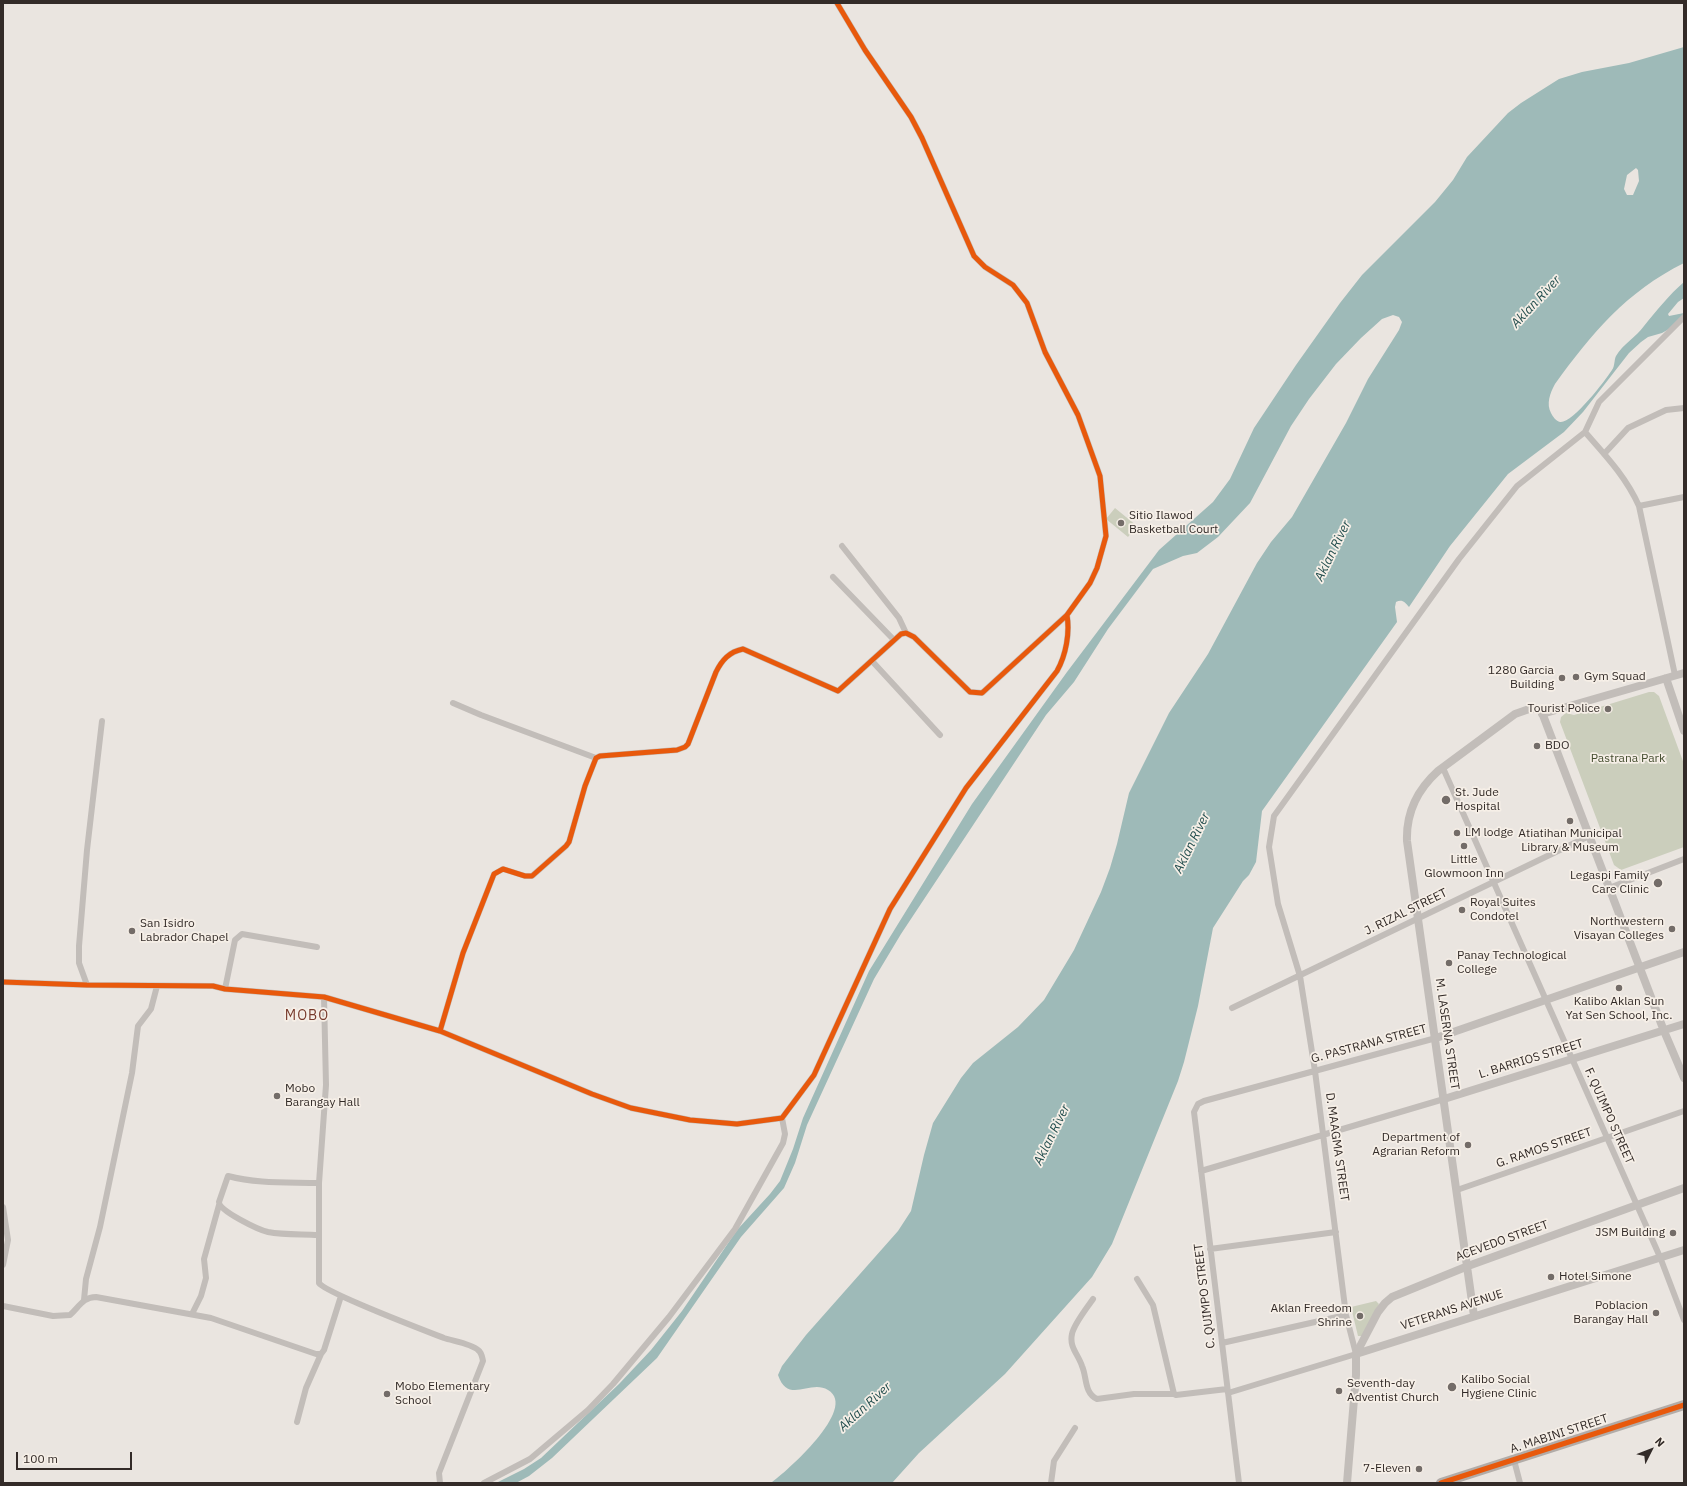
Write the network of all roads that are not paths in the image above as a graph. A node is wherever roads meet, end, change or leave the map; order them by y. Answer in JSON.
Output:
{"nodes":[{"id":1,"x":837,"y":3,"type":"edge"},
{"id":2,"x":1684,"y":317,"type":"edge"},
{"id":3,"x":1684,"y":408,"type":"edge"},
{"id":4,"x":1585,"y":432,"type":"junction"},
{"id":5,"x":1604,"y":454,"type":"junction"},
{"id":6,"x":1684,"y":497,"type":"edge"},
{"id":7,"x":1640,"y":506,"type":"junction"},
{"id":8,"x":842,"y":546,"type":"dead end"},
{"id":9,"x":833,"y":577,"type":"dead end"},
{"id":10,"x":1067,"y":615,"type":"junction"},
{"id":11,"x":906,"y":633,"type":"junction"},
{"id":12,"x":894,"y":640,"type":"junction"},
{"id":13,"x":872,"y":661,"type":"junction"},
{"id":14,"x":1684,"y":673,"type":"edge"},
{"id":15,"x":1675,"y":675,"type":"junction"},
{"id":16,"x":1666,"y":678,"type":"junction"},
{"id":17,"x":453,"y":702,"type":"dead end"},
{"id":18,"x":1542,"y":712,"type":"junction"},
{"id":19,"x":102,"y":722,"type":"dead end"},
{"id":20,"x":1684,"y":731,"type":"edge"},
{"id":21,"x":940,"y":735,"type":"dead end"},
{"id":22,"x":596,"y":758,"type":"junction"},
{"id":23,"x":1443,"y":768,"type":"junction"},
{"id":24,"x":1589,"y":836,"type":"junction"},
{"id":25,"x":1684,"y":859,"type":"edge"},
{"id":26,"x":1493,"y":882,"type":"junction"},
{"id":27,"x":1609,"y":888,"type":"junction"},
{"id":28,"x":1419,"y":918,"type":"junction"},
{"id":29,"x":317,"y":947,"type":"dead end"},
{"id":30,"x":1684,"y":952,"type":"edge"},
{"id":31,"x":1639,"y":968,"type":"junction"},
{"id":32,"x":1300,"y":976,"type":"junction"},
{"id":33,"x":3,"y":982,"type":"edge"},
{"id":34,"x":87,"y":986,"type":"junction"},
{"id":35,"x":157,"y":986,"type":"junction"},
{"id":36,"x":225,"y":989,"type":"junction"},
{"id":37,"x":324,"y":997,"type":"junction"},
{"id":38,"x":1546,"y":1000,"type":"junction"},
{"id":39,"x":1232,"y":1008,"type":"dead end"},
{"id":40,"x":1684,"y":1024,"type":"edge"},
{"id":41,"x":440,"y":1031,"type":"junction"},
{"id":42,"x":1664,"y":1031,"type":"junction"},
{"id":43,"x":1436,"y":1038,"type":"junction"},
{"id":44,"x":1572,"y":1059,"type":"junction"},
{"id":45,"x":1315,"y":1071,"type":"junction"},
{"id":46,"x":1684,"y":1078,"type":"edge"},
{"id":47,"x":1444,"y":1099,"type":"junction"},
{"id":48,"x":1195,"y":1106,"type":"joint"},
{"id":49,"x":1684,"y":1111,"type":"edge"},
{"id":50,"x":782,"y":1118,"type":"junction"},
{"id":51,"x":1323,"y":1135,"type":"junction"},
{"id":52,"x":1607,"y":1138,"type":"junction"},
{"id":53,"x":1201,"y":1171,"type":"junction"},
{"id":54,"x":318,"y":1183,"type":"junction"},
{"id":55,"x":1684,"y":1188,"type":"edge"},
{"id":56,"x":1457,"y":1190,"type":"junction"},
{"id":57,"x":1636,"y":1205,"type":"junction"},
{"id":58,"x":219,"y":1206,"type":"junction"},
{"id":59,"x":3,"y":1207,"type":"edge"},
{"id":60,"x":1336,"y":1232,"type":"junction"},
{"id":61,"x":318,"y":1235,"type":"junction"},
{"id":62,"x":1210,"y":1249,"type":"junction"},
{"id":63,"x":1684,"y":1250,"type":"edge"},
{"id":64,"x":1660,"y":1258,"type":"junction"},
{"id":65,"x":3,"y":1265,"type":"edge"},
{"id":66,"x":1468,"y":1266,"type":"junction"},
{"id":67,"x":1137,"y":1279,"type":"dead end"},
{"id":68,"x":341,"y":1296,"type":"junction"},
{"id":69,"x":1093,"y":1299,"type":"dead end"},
{"id":70,"x":84,"y":1300,"type":"junction"},
{"id":71,"x":3,"y":1306,"type":"edge"},
{"id":72,"x":192,"y":1314,"type":"junction"},
{"id":73,"x":1346,"y":1315,"type":"junction"},
{"id":74,"x":1474,"y":1316,"type":"junction"},
{"id":75,"x":1684,"y":1320,"type":"edge"},
{"id":76,"x":1222,"y":1343,"type":"junction"},
{"id":77,"x":321,"y":1354,"type":"junction"},
{"id":78,"x":1356,"y":1354,"type":"junction"},
{"id":79,"x":1227,"y":1391,"type":"junction"},
{"id":80,"x":1174,"y":1394,"type":"junction"},
{"id":81,"x":1684,"y":1405,"type":"edge"},
{"id":82,"x":297,"y":1422,"type":"dead end"},
{"id":83,"x":1075,"y":1428,"type":"dead end"},
{"id":84,"x":1514,"y":1460,"type":"junction"},
{"id":85,"x":440,"y":1483,"type":"edge"},
{"id":86,"x":484,"y":1483,"type":"edge"},
{"id":87,"x":1051,"y":1483,"type":"edge"},
{"id":88,"x":1239,"y":1483,"type":"edge"},
{"id":89,"x":1347,"y":1483,"type":"edge"},
{"id":90,"x":1441,"y":1483,"type":"edge"},
{"id":91,"x":1520,"y":1483,"type":"edge"}],
"edges":[{"from":1,"to":10,"type":"street"},
{"from":2,"to":4,"type":"street"},
{"from":3,"to":5,"type":"street"},
{"from":4,"to":5,"type":"street"},
{"from":4,"to":32,"type":"street","name":"D. MAAGMA STREET"},
{"from":5,"to":7,"type":"street"},
{"from":6,"to":7,"type":"street"},
{"from":7,"to":15,"type":"street"},
{"from":8,"to":11,"type":"street"},
{"from":9,"to":12,"type":"street"},
{"from":10,"to":11,"type":"street"},
{"from":10,"to":50,"type":"street"},
{"from":11,"to":12,"type":"street"},
{"from":12,"to":13,"type":"street"},
{"from":13,"to":21,"type":"street"},
{"from":13,"to":22,"type":"street"},
{"from":14,"to":15,"type":"street","name":"M. LASERNA STREET"},
{"from":15,"to":16,"type":"street","name":"M. LASERNA STREET"},
{"from":16,"to":18,"type":"street","name":"M. LASERNA STREET"},
{"from":16,"to":20,"type":"street"},
{"from":17,"to":22,"type":"street"},
{"from":18,"to":23,"type":"street","name":"M. LASERNA STREET"},
{"from":18,"to":24,"type":"street"},
{"from":19,"to":34,"type":"street"},
{"from":22,"to":41,"type":"street"},
{"from":23,"to":26,"type":"street","name":"F. QUIMPO STREET"},
{"from":23,"to":28,"type":"street","name":"M. LASERNA STREET"},
{"from":24,"to":26,"type":"street","name":"J. RIZAL STREET"},
{"from":24,"to":27,"type":"street"},
{"from":25,"to":27,"type":"street"},
{"from":26,"to":28,"type":"street","name":"J. RIZAL STREET"},
{"from":26,"to":38,"type":"street","name":"F. QUIMPO STREET"},
{"from":27,"to":31,"type":"street"},
{"from":28,"to":32,"type":"street","name":"J. RIZAL STREET"},
{"from":28,"to":43,"type":"street","name":"M. LASERNA STREET"},
{"from":29,"to":36,"type":"street"},
{"from":30,"to":31,"type":"street","name":"G. PASTRANA STREET"},
{"from":31,"to":38,"type":"street","name":"G. PASTRANA STREET"},
{"from":31,"to":42,"type":"street"},
{"from":32,"to":39,"type":"street","name":"J. RIZAL STREET"},
{"from":32,"to":45,"type":"street","name":"D. MAAGMA STREET"},
{"from":33,"to":34,"type":"street"},
{"from":34,"to":35,"type":"street"},
{"from":35,"to":36,"type":"street"},
{"from":35,"to":70,"type":"street"},
{"from":36,"to":37,"type":"street"},
{"from":37,"to":41,"type":"street"},
{"from":37,"to":54,"type":"street"},
{"from":38,"to":43,"type":"street","name":"G. PASTRANA STREET"},
{"from":38,"to":44,"type":"street","name":"F. QUIMPO STREET"},
{"from":40,"to":42,"type":"street","name":"L. BARRIOS STREET"},
{"from":41,"to":50,"type":"street"},
{"from":42,"to":44,"type":"street","name":"L. BARRIOS STREET"},
{"from":42,"to":46,"type":"street"},
{"from":43,"to":45,"type":"street","name":"G. PASTRANA STREET"},
{"from":43,"to":47,"type":"street","name":"M. LASERNA STREET"},
{"from":44,"to":47,"type":"street","name":"L. BARRIOS STREET"},
{"from":44,"to":52,"type":"street","name":"F. QUIMPO STREET"},
{"from":45,"to":48,"type":"street","name":"G. PASTRANA STREET"},
{"from":45,"to":51,"type":"street","name":"D. MAAGMA STREET"},
{"from":47,"to":51,"type":"street","name":"L. BARRIOS STREET"},
{"from":47,"to":56,"type":"street","name":"M. LASERNA STREET"},
{"from":48,"to":53,"type":"street","name":"C. QUIMPO STREET"},
{"from":49,"to":52,"type":"street","name":"G. RAMOS STREET"},
{"from":50,"to":86,"type":"street"},
{"from":51,"to":53,"type":"street","name":"L. BARRIOS STREET"},
{"from":51,"to":60,"type":"street","name":"D. MAAGMA STREET"},
{"from":52,"to":56,"type":"street","name":"G. RAMOS STREET"},
{"from":52,"to":57,"type":"street","name":"F. QUIMPO STREET"},
{"from":53,"to":62,"type":"street","name":"C. QUIMPO STREET"},
{"from":54,"to":58,"type":"street"},
{"from":54,"to":61,"type":"street"},
{"from":55,"to":57,"type":"street","name":"ACEVEDO STREET"},
{"from":56,"to":66,"type":"street","name":"M. LASERNA STREET"},
{"from":57,"to":64,"type":"street","name":"F. QUIMPO STREET"},
{"from":57,"to":66,"type":"street","name":"ACEVEDO STREET"},
{"from":58,"to":61,"type":"street"},
{"from":58,"to":72,"type":"street"},
{"from":59,"to":65,"type":"street"},
{"from":60,"to":62,"type":"street"},
{"from":60,"to":73,"type":"street","name":"D. MAAGMA STREET"},
{"from":61,"to":68,"type":"street"},
{"from":62,"to":76,"type":"street","name":"C. QUIMPO STREET"},
{"from":63,"to":64,"type":"street","name":"VETERANS AVENUE"},
{"from":64,"to":74,"type":"street","name":"VETERANS AVENUE"},
{"from":64,"to":75,"type":"street","name":"F. QUIMPO STREET"},
{"from":66,"to":74,"type":"street","name":"M. LASERNA STREET"},
{"from":66,"to":78,"type":"street","name":"ACEVEDO STREET"},
{"from":67,"to":80,"type":"street"},
{"from":68,"to":77,"type":"street"},
{"from":68,"to":85,"type":"street"},
{"from":69,"to":80,"type":"street","name":"VETERANS AVENUE"},
{"from":70,"to":71,"type":"street"},
{"from":70,"to":72,"type":"street"},
{"from":72,"to":77,"type":"street"},
{"from":73,"to":76,"type":"street"},
{"from":73,"to":78,"type":"street","name":"D. MAAGMA STREET"},
{"from":74,"to":78,"type":"street","name":"VETERANS AVENUE"},
{"from":76,"to":79,"type":"street","name":"C. QUIMPO STREET"},
{"from":77,"to":82,"type":"street"},
{"from":78,"to":79,"type":"street","name":"VETERANS AVENUE"},
{"from":78,"to":89,"type":"street","name":"D. MAAGMA STREET"},
{"from":79,"to":80,"type":"street","name":"VETERANS AVENUE"},
{"from":79,"to":88,"type":"street","name":"C. QUIMPO STREET"},
{"from":81,"to":84,"type":"main road","name":"A. MABINI STREET"},
{"from":83,"to":87,"type":"street"},
{"from":84,"to":90,"type":"main road","name":"A. MABINI STREET"},
{"from":84,"to":91,"type":"street"}]}
